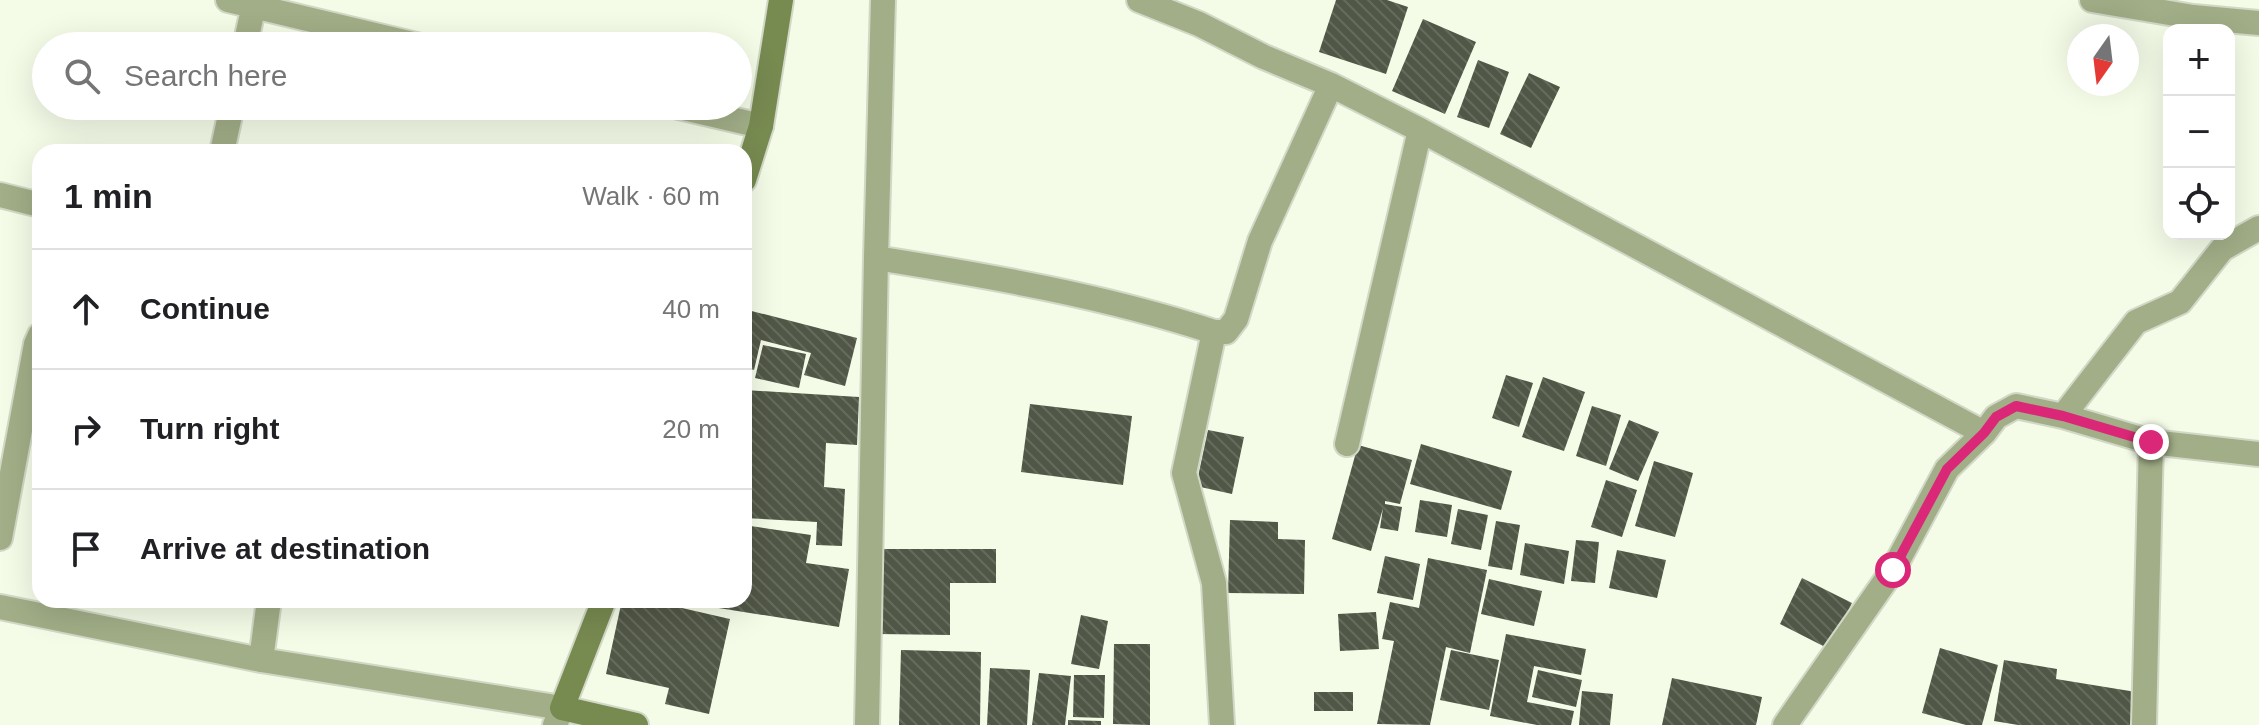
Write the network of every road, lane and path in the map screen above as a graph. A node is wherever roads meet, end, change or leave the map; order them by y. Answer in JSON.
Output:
{"nodes":[{"id":1,"x":228,"y":0,"type":"edge"},
{"id":2,"x":781,"y":0,"type":"edge"},
{"id":3,"x":883,"y":0,"type":"edge"},
{"id":4,"x":1139,"y":0,"type":"edge"},
{"id":5,"x":2092,"y":0,"type":"edge"},
{"id":6,"x":255,"y":3,"type":"edge"},
{"id":7,"x":2259,"y":23,"type":"edge"},
{"id":8,"x":248,"y":32,"type":"edge"},
{"id":9,"x":367,"y":32,"type":"edge"},
{"id":10,"x":1331,"y":85,"type":"junction"},
{"id":11,"x":229,"y":120,"type":"edge"},
{"id":12,"x":735,"y":120,"type":"edge"},
{"id":13,"x":761,"y":126,"type":"junction"},
{"id":14,"x":1420,"y":130,"type":"junction"},
{"id":15,"x":224,"y":144,"type":"edge"},
{"id":16,"x":752,"y":155,"type":"edge"},
{"id":17,"x":0,"y":195,"type":"edge"},
{"id":18,"x":32,"y":203,"type":"edge"},
{"id":19,"x":2259,"y":228,"type":"edge"},
{"id":20,"x":876,"y":258,"type":"junction"},
{"id":21,"x":1214,"y":332,"type":"junction"},
{"id":22,"x":32,"y":366,"type":"edge"},
{"id":23,"x":2063,"y":416,"type":"junction"},
{"id":24,"x":1984,"y":433,"type":"junction"},
{"id":25,"x":2151,"y":442,"type":"junction"},
{"id":26,"x":1347,"y":444,"type":"dead end"},
{"id":27,"x":2259,"y":454,"type":"edge"},
{"id":28,"x":0,"y":538,"type":"edge"},
{"id":29,"x":0,"y":607,"type":"edge"},
{"id":30,"x":268,"y":608,"type":"edge"},
{"id":31,"x":601,"y":608,"type":"edge"},
{"id":32,"x":261,"y":660,"type":"junction"},
{"id":33,"x":559,"y":716,"type":"edge"},
{"id":34,"x":636,"y":725,"type":"edge"},
{"id":35,"x":867,"y":725,"type":"edge"},
{"id":36,"x":1222,"y":725,"type":"edge"},
{"id":37,"x":1785,"y":725,"type":"edge"},
{"id":38,"x":2144,"y":725,"type":"edge"}],
"edges":[{"from":1,"to":6,"type":"street"},
{"from":2,"to":13,"type":"street"},
{"from":3,"to":20,"type":"street"},
{"from":4,"to":10,"type":"street"},
{"from":5,"to":7,"type":"street"},
{"from":6,"to":8,"type":"street"},
{"from":6,"to":9,"type":"street"},
{"from":10,"to":14,"type":"street"},
{"from":10,"to":21,"type":"street"},
{"from":11,"to":15,"type":"street"},
{"from":12,"to":13,"type":"street"},
{"from":13,"to":16,"type":"street"},
{"from":14,"to":24,"type":"street"},
{"from":14,"to":26,"type":"street"},
{"from":17,"to":18,"type":"street"},
{"from":19,"to":23,"type":"street"},
{"from":20,"to":21,"type":"street"},
{"from":20,"to":35,"type":"street"},
{"from":21,"to":36,"type":"street"},
{"from":22,"to":28,"type":"street"},
{"from":23,"to":24,"type":"street"},
{"from":23,"to":25,"type":"street"},
{"from":24,"to":37,"type":"street"},
{"from":25,"to":27,"type":"street"},
{"from":25,"to":38,"type":"street"},
{"from":29,"to":32,"type":"street"},
{"from":30,"to":32,"type":"street"},
{"from":31,"to":33,"type":"street"},
{"from":32,"to":33,"type":"street"},
{"from":33,"to":34,"type":"street"}]}
